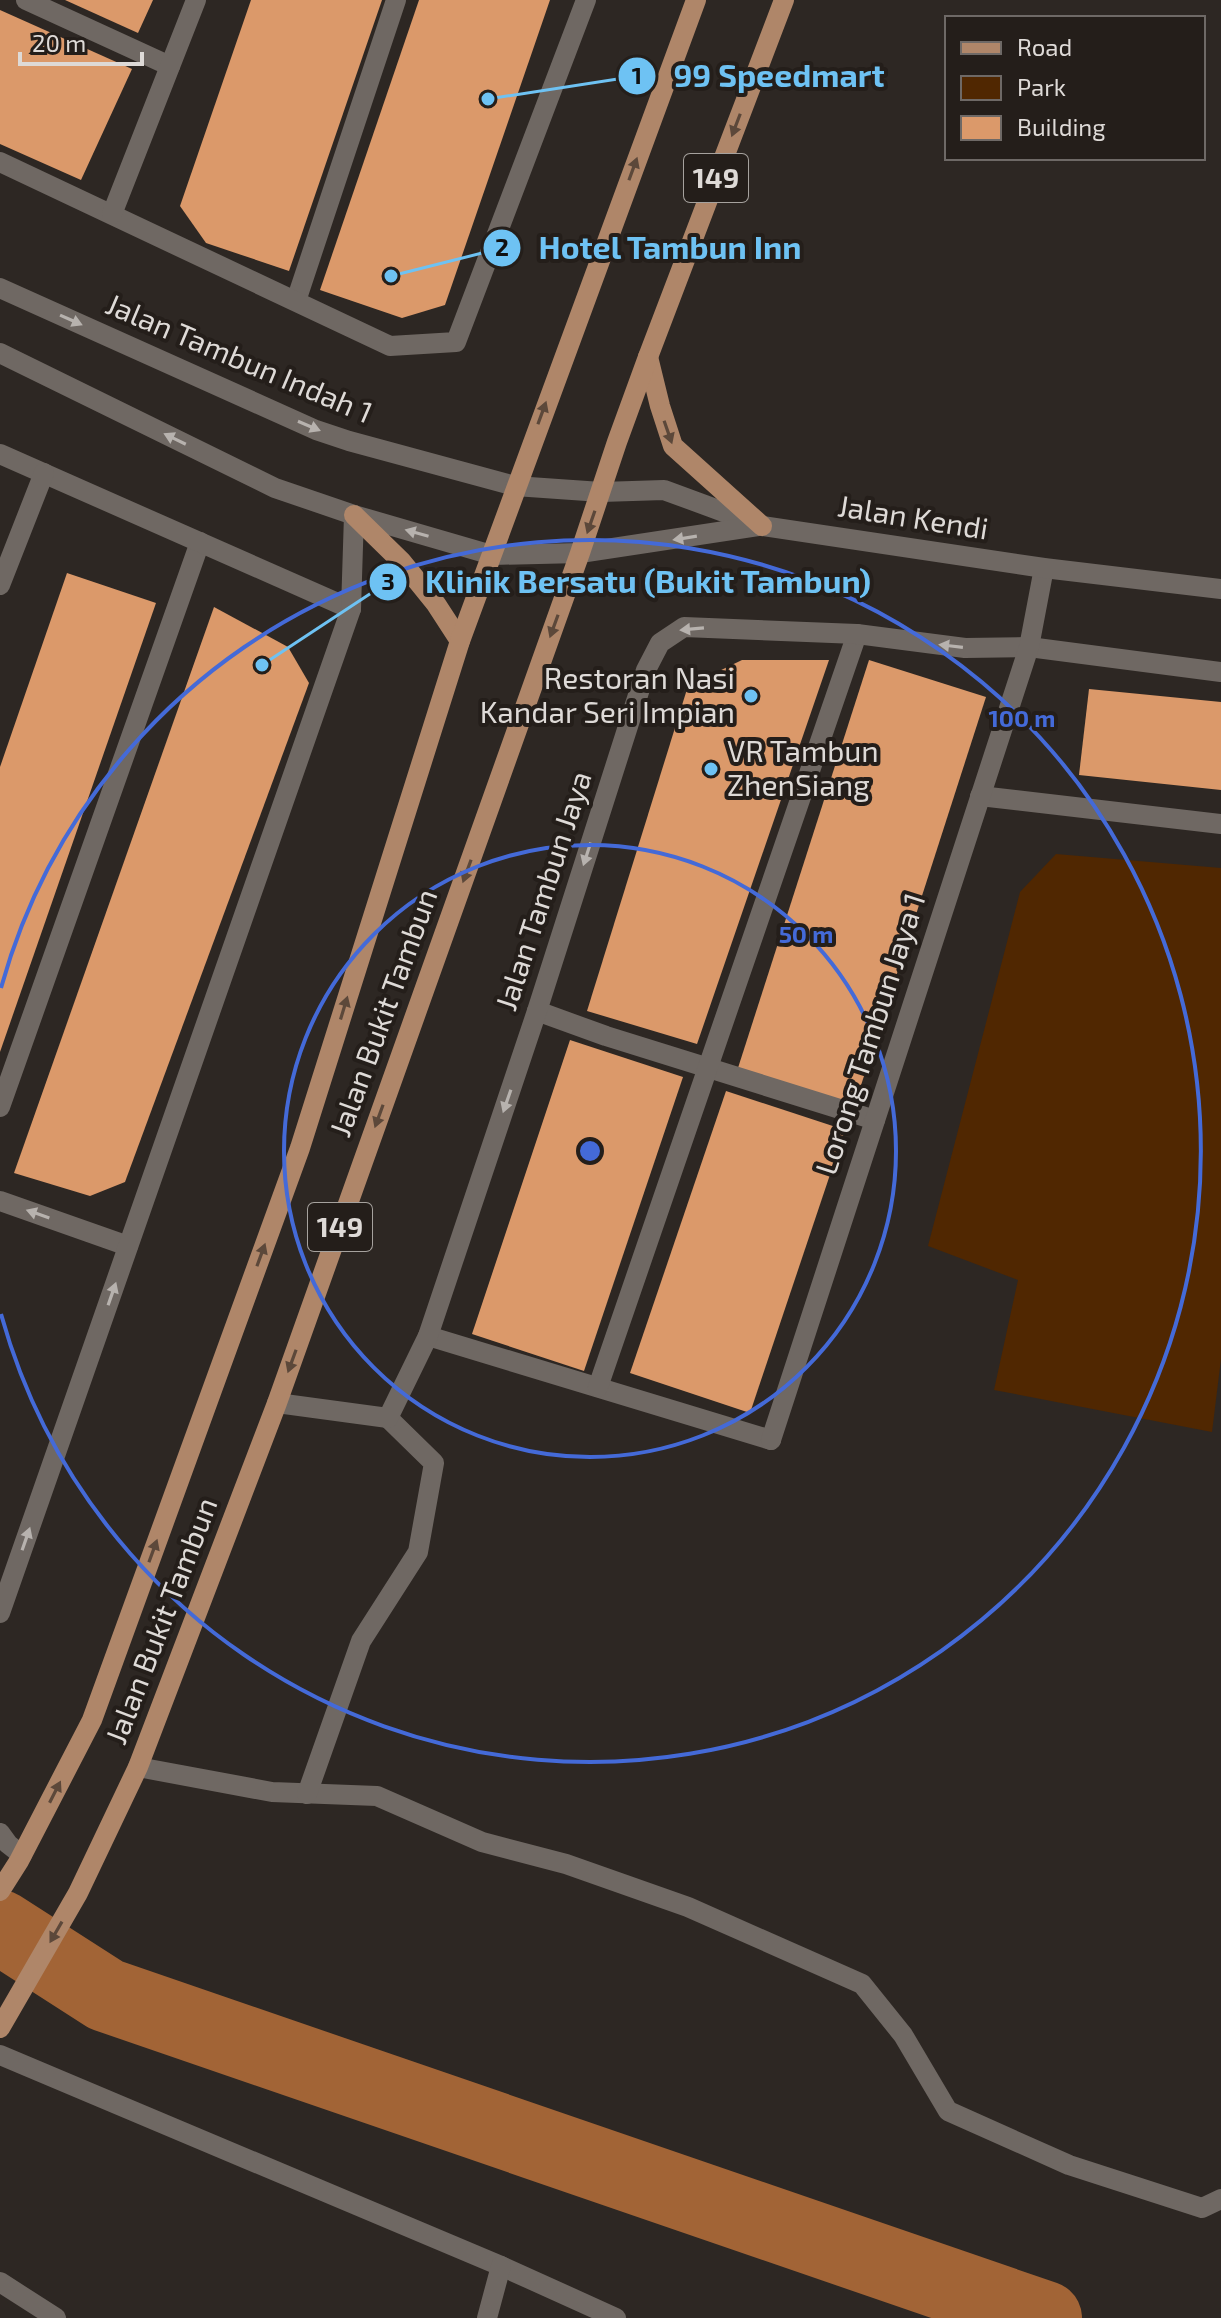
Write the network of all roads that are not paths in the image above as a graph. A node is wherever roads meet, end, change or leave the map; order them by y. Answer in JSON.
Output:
{"nodes":[{"id":1,"x":26,"y":0,"type":"edge"},
{"id":2,"x":196,"y":0,"type":"edge"},
{"id":3,"x":396,"y":0,"type":"edge"},
{"id":4,"x":586,"y":0,"type":"edge"},
{"id":5,"x":696,"y":0,"type":"edge"},
{"id":6,"x":784,"y":0,"type":"edge"},
{"id":7,"x":170,"y":66,"type":"junction"},
{"id":8,"x":0,"y":162,"type":"edge"},
{"id":9,"x":112,"y":214,"type":"junction"},
{"id":10,"x":0,"y":288,"type":"edge"},
{"id":11,"x":296,"y":301,"type":"junction"},
{"id":12,"x":0,"y":353,"type":"edge"},
{"id":13,"x":648,"y":357,"type":"junction"},
{"id":14,"x":0,"y":454,"type":"edge"},
{"id":15,"x":44,"y":473,"type":"junction"},
{"id":16,"x":515,"y":486,"type":"junction"},
{"id":17,"x":601,"y":492,"type":"junction"},
{"id":18,"x":354,"y":515,"type":"junction"},
{"id":19,"x":762,"y":526,"type":"junction"},
{"id":20,"x":200,"y":542,"type":"junction"},
{"id":21,"x":580,"y":553,"type":"junction"},
{"id":22,"x":492,"y":555,"type":"junction"},
{"id":23,"x":1044,"y":568,"type":"junction"},
{"id":24,"x":0,"y":585,"type":"edge"},
{"id":25,"x":1221,"y":589,"type":"edge"},
{"id":26,"x":351,"y":609,"type":"junction"},
{"id":27,"x":857,"y":634,"type":"junction"},
{"id":28,"x":460,"y":641,"type":"junction"},
{"id":29,"x":1029,"y":647,"type":"junction"},
{"id":30,"x":1221,"y":672,"type":"edge"},
{"id":31,"x":980,"y":796,"type":"junction"},
{"id":32,"x":1221,"y":824,"type":"edge"},
{"id":33,"x":537,"y":1011,"type":"junction"},
{"id":34,"x":708,"y":1066,"type":"junction"},
{"id":35,"x":0,"y":1107,"type":"edge"},
{"id":36,"x":875,"y":1120,"type":"junction"},
{"id":37,"x":0,"y":1201,"type":"edge"},
{"id":38,"x":128,"y":1246,"type":"junction"},
{"id":39,"x":428,"y":1336,"type":"junction"},
{"id":40,"x":598,"y":1387,"type":"junction"},
{"id":41,"x":277,"y":1403,"type":"junction"},
{"id":42,"x":388,"y":1418,"type":"junction"},
{"id":43,"x":0,"y":1613,"type":"edge"},
{"id":44,"x":138,"y":1767,"type":"junction"},
{"id":45,"x":307,"y":1794,"type":"junction"},
{"id":46,"x":0,"y":1833,"type":"edge"},
{"id":47,"x":21,"y":1858,"type":"junction"},
{"id":48,"x":0,"y":1891,"type":"edge"},
{"id":49,"x":0,"y":2028,"type":"edge"},
{"id":50,"x":0,"y":2055,"type":"edge"},
{"id":51,"x":1221,"y":2199,"type":"edge"},
{"id":52,"x":501,"y":2266,"type":"junction"},
{"id":53,"x":0,"y":2282,"type":"edge"},
{"id":54,"x":56,"y":2318,"type":"edge"},
{"id":55,"x":487,"y":2318,"type":"edge"},
{"id":56,"x":616,"y":2318,"type":"edge"}],
"edges":[{"from":1,"to":7,"type":"street"},
{"from":2,"to":7,"type":"street"},
{"from":3,"to":11,"type":"street"},
{"from":4,"to":11,"type":"street"},
{"from":16,"to":5,"type":"main road","name":"Jalan Bukit Tambun","number":"149","one_way":true},
{"from":6,"to":13,"type":"main road","name":"Jalan Bukit Tambun","number":"149","one_way":true},
{"from":7,"to":9,"type":"street"},
{"from":8,"to":9,"type":"street"},
{"from":9,"to":11,"type":"street"},
{"from":10,"to":16,"type":"street","name":"Jalan Tambun Indah 1","one_way":true},
{"from":18,"to":12,"type":"street","one_way":true},
{"from":13,"to":17,"type":"main road","name":"Jalan Bukit Tambun","number":"149"},
{"from":13,"to":19,"type":"main road","one_way":true},
{"from":14,"to":15,"type":"street"},
{"from":15,"to":20,"type":"street"},
{"from":15,"to":24,"type":"street"},
{"from":16,"to":17,"type":"street","name":"Jalan Tambun Indah 1"},
{"from":16,"to":22,"type":"main road","name":"Jalan Bukit Tambun","number":"149"},
{"from":17,"to":19,"type":"street","name":"Jalan Kendi"},
{"from":17,"to":21,"type":"main road","name":"Jalan Bukit Tambun","number":"149","one_way":true},
{"from":22,"to":18,"type":"street","one_way":true},
{"from":18,"to":26,"type":"street"},
{"from":18,"to":28,"type":"main road"},
{"from":19,"to":21,"type":"street","one_way":true},
{"from":19,"to":23,"type":"street","name":"Jalan Kendi"},
{"from":20,"to":26,"type":"street"},
{"from":20,"to":35,"type":"street"},
{"from":21,"to":22,"type":"street"},
{"from":21,"to":41,"type":"main road","name":"Jalan Bukit Tambun","number":"149","one_way":true},
{"from":22,"to":28,"type":"main road","name":"Jalan Bukit Tambun","number":"149"},
{"from":23,"to":25,"type":"street","name":"Jalan Kendi"},
{"from":23,"to":29,"type":"street"},
{"from":26,"to":38,"type":"street"},
{"from":29,"to":27,"type":"street","name":"Jalan Tambun Jaya","one_way":true},
{"from":27,"to":33,"type":"street","name":"Jalan Tambun Jaya","one_way":true},
{"from":27,"to":34,"type":"street"},
{"from":47,"to":28,"type":"main road","name":"Jalan Bukit Tambun","number":"149","one_way":true},
{"from":29,"to":30,"type":"street","name":"Jalan Tambun Jaya"},
{"from":29,"to":31,"type":"street","name":"Lorong Tambun Jaya 1"},
{"from":31,"to":32,"type":"street"},
{"from":31,"to":36,"type":"street","name":"Lorong Tambun Jaya 1"},
{"from":33,"to":34,"type":"street"},
{"from":33,"to":39,"type":"street","name":"Jalan Tambun Jaya","one_way":true},
{"from":34,"to":36,"type":"street"},
{"from":34,"to":40,"type":"street"},
{"from":36,"to":40,"type":"street","name":"Lorong Tambun Jaya 1"},
{"from":38,"to":37,"type":"street","one_way":true},
{"from":43,"to":38,"type":"street","one_way":true},
{"from":39,"to":40,"type":"street"},
{"from":39,"to":42,"type":"street","name":"Jalan Tambun Jaya"},
{"from":41,"to":42,"type":"street"},
{"from":41,"to":44,"type":"main road","name":"Jalan Bukit Tambun","number":"149"},
{"from":42,"to":45,"type":"street"},
{"from":44,"to":45,"type":"street"},
{"from":44,"to":49,"type":"main road","name":"Jalan Bukit Tambun","number":"149","one_way":true},
{"from":45,"to":51,"type":"street"},
{"from":46,"to":47,"type":"street"},
{"from":47,"to":48,"type":"main road","name":"Jalan Bukit Tambun","number":"149"},
{"from":50,"to":52,"type":"street"},
{"from":52,"to":55,"type":"street"},
{"from":52,"to":56,"type":"street"},
{"from":53,"to":54,"type":"street"}]}
